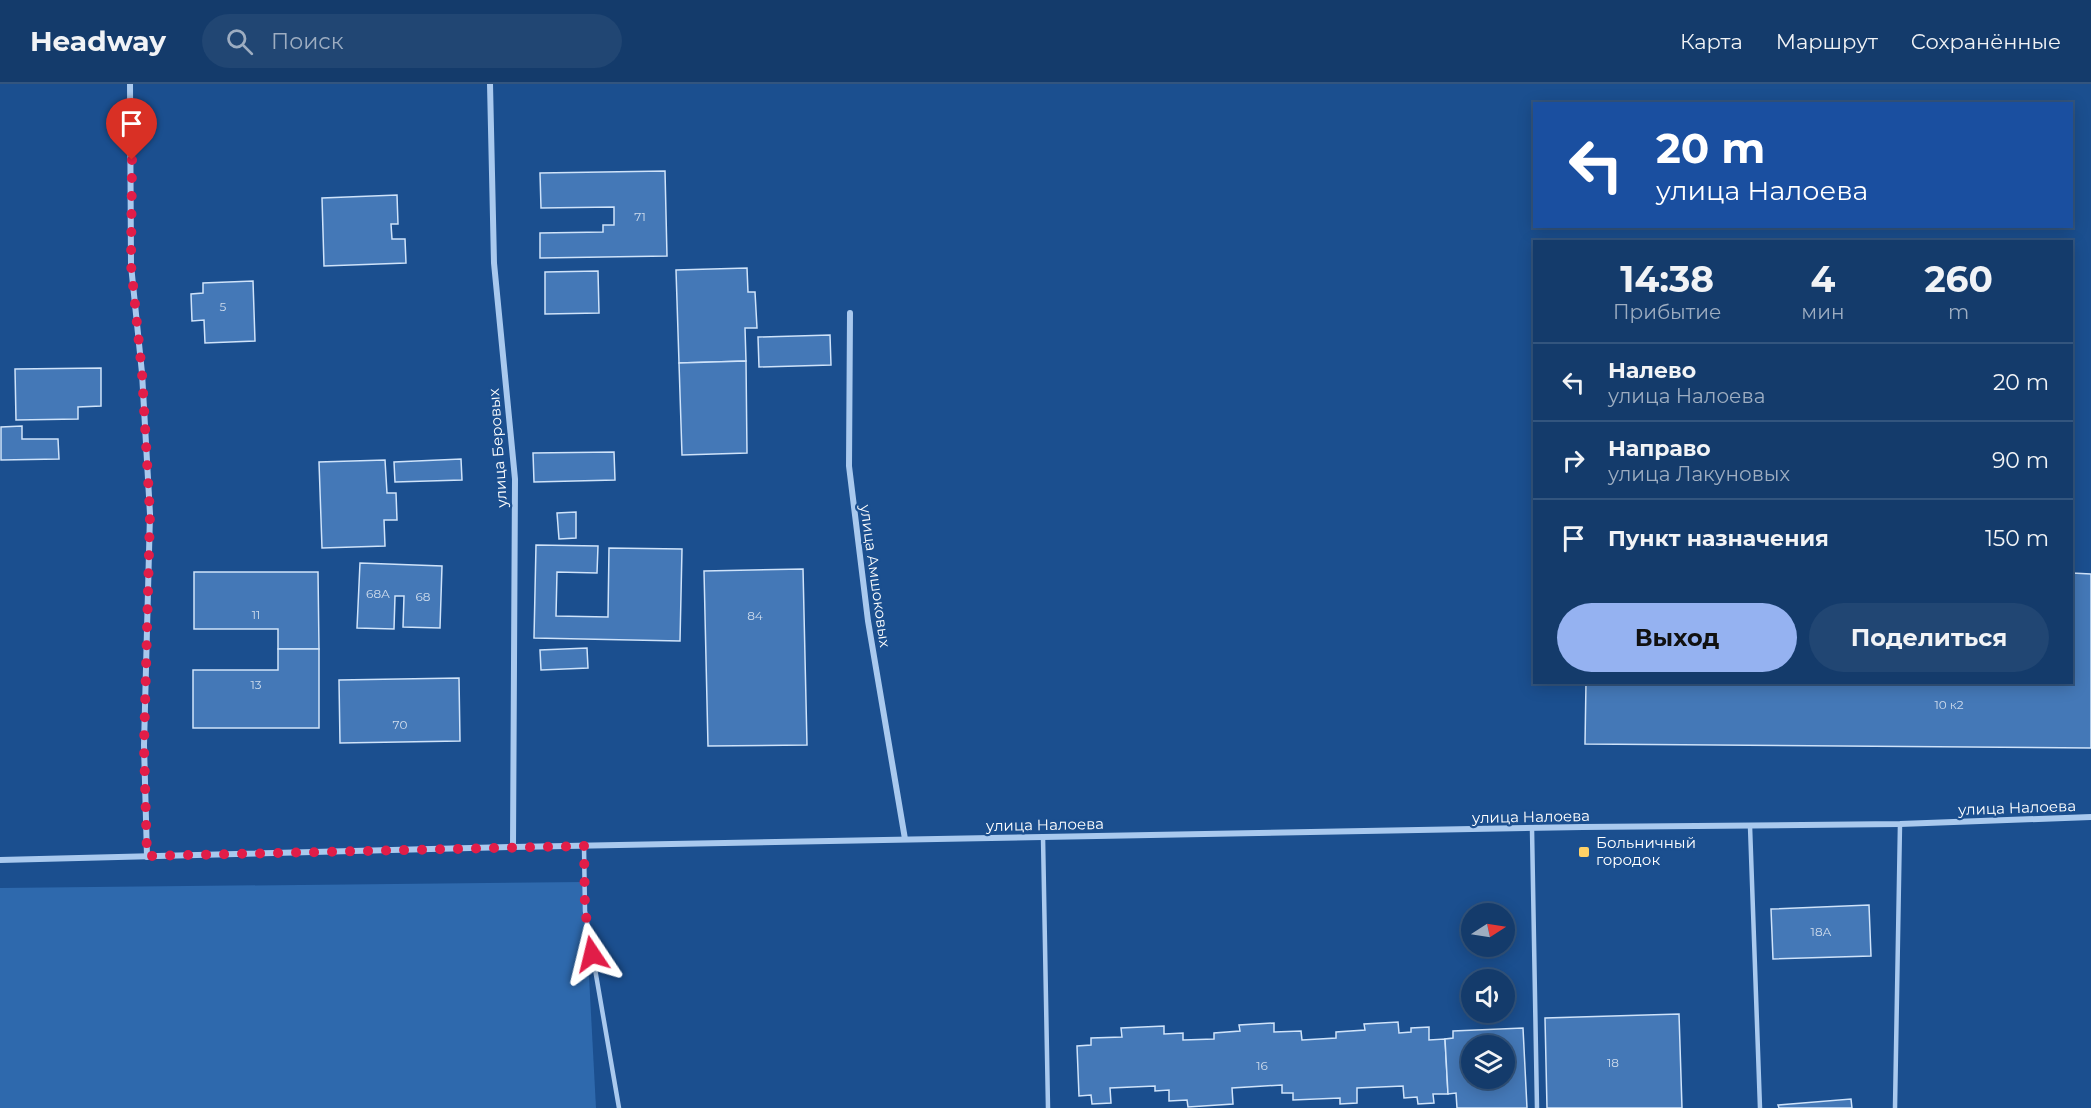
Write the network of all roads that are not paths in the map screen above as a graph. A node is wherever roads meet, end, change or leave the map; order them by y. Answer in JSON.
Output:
{"nodes":[{"id":1,"x":130,"y":84,"type":"edge"},
{"id":2,"x":490,"y":84,"type":"edge"},
{"id":3,"x":850,"y":313,"type":"dead end"},
{"id":4,"x":2091,"y":817,"type":"edge"},
{"id":5,"x":1900,"y":824,"type":"junction"},
{"id":6,"x":1750,"y":826,"type":"junction"},
{"id":7,"x":1532,"y":829,"type":"junction"},
{"id":8,"x":1043,"y":837,"type":"junction"},
{"id":9,"x":905,"y":839,"type":"junction"},
{"id":10,"x":584,"y":846,"type":"junction"},
{"id":11,"x":513,"y":847,"type":"junction"},
{"id":12,"x":147,"y":856,"type":"junction"},
{"id":13,"x":0,"y":860,"type":"edge"},
{"id":14,"x":619,"y":1108,"type":"edge"},
{"id":15,"x":1048,"y":1108,"type":"edge"},
{"id":16,"x":1537,"y":1108,"type":"edge"},
{"id":17,"x":1760,"y":1108,"type":"edge"},
{"id":18,"x":1895,"y":1108,"type":"edge"}],
"edges":[{"from":1,"to":12,"type":"street"},
{"from":2,"to":11,"type":"street","name":"улица Беровых"},
{"from":3,"to":9,"type":"street","name":"улица Амшоковых"},
{"from":4,"to":5,"type":"street","name":"улица Налоева"},
{"from":5,"to":6,"type":"street","name":"улица Налоева"},
{"from":5,"to":18,"type":"lane"},
{"from":6,"to":7,"type":"street","name":"улица Налоева"},
{"from":6,"to":17,"type":"lane"},
{"from":7,"to":8,"type":"street","name":"улица Налоева"},
{"from":7,"to":16,"type":"lane"},
{"from":8,"to":9,"type":"street","name":"улица Налоева"},
{"from":8,"to":15,"type":"lane"},
{"from":9,"to":10,"type":"street","name":"улица Налоева"},
{"from":10,"to":11,"type":"street","name":"улица Налоева"},
{"from":10,"to":14,"type":"lane"},
{"from":11,"to":12,"type":"street","name":"улица Налоева"},
{"from":12,"to":13,"type":"street","name":"улица Налоева"}]}
